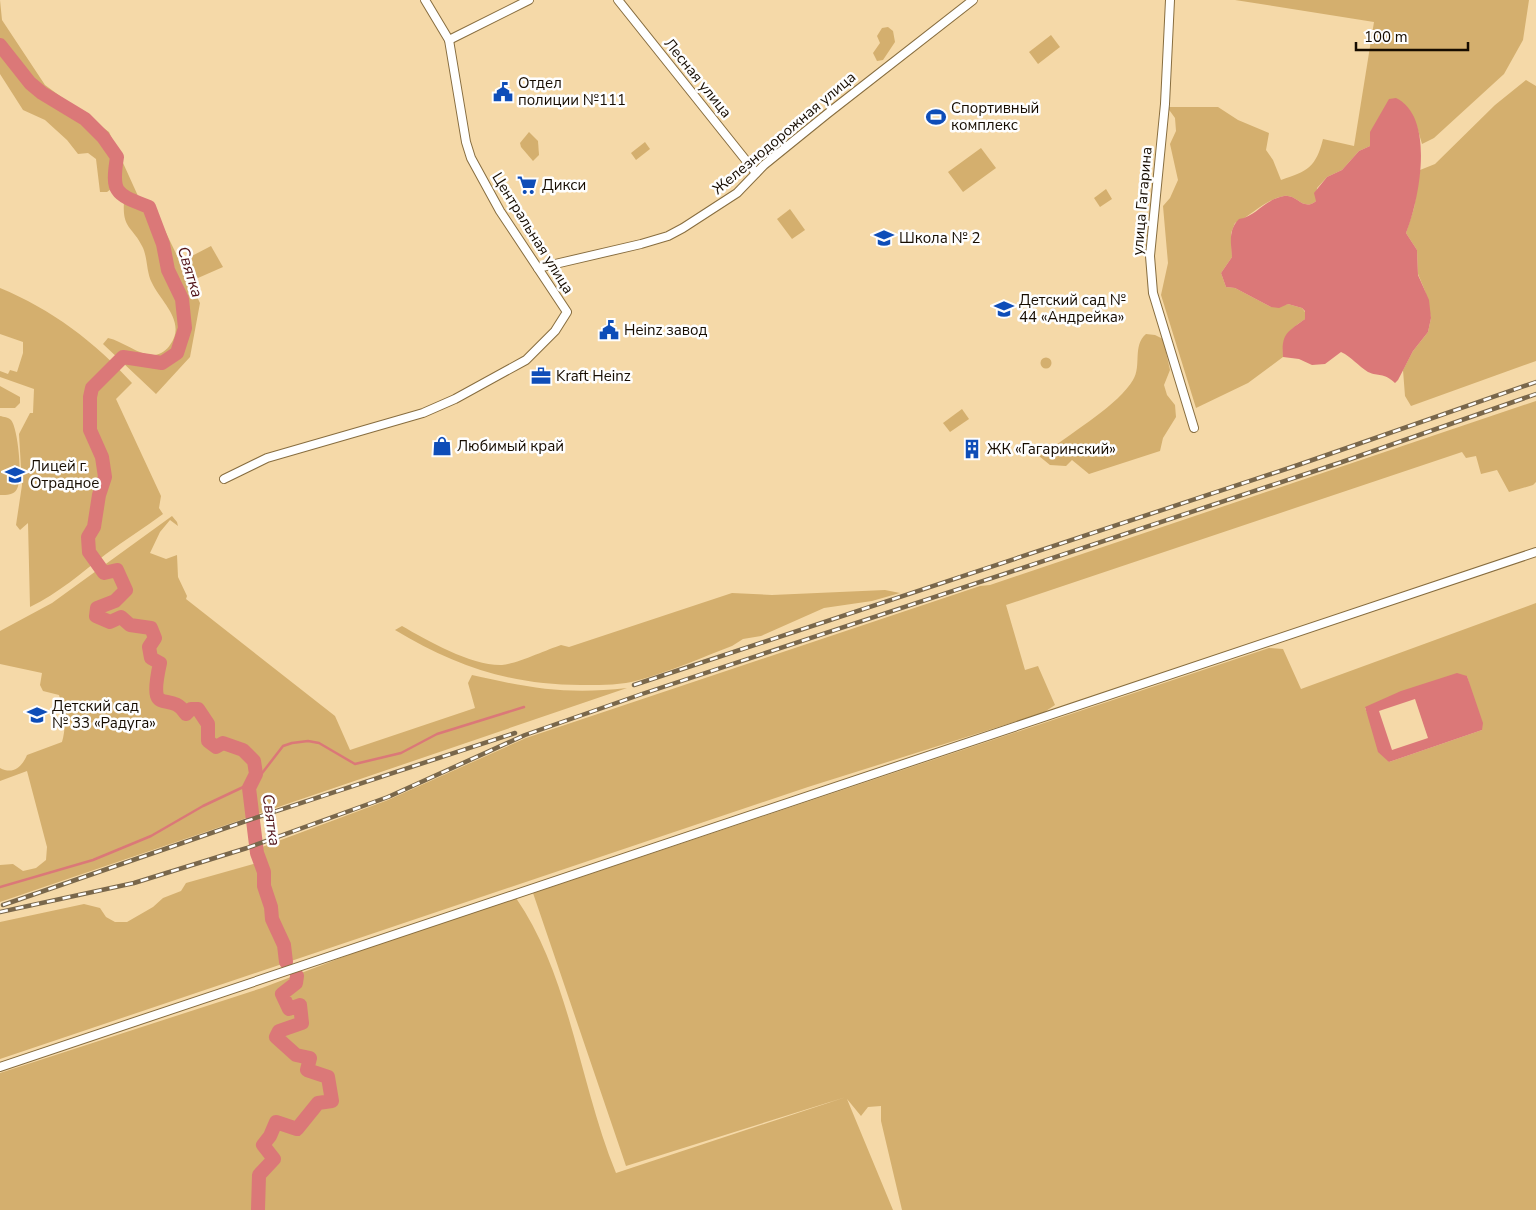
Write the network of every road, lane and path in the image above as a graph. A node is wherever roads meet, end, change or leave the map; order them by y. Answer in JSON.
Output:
{"nodes":[{"id":1,"x":425,"y":0,"type":"edge"},
{"id":2,"x":529,"y":0,"type":"edge"},
{"id":3,"x":618,"y":0,"type":"edge"},
{"id":4,"x":973,"y":0,"type":"edge"},
{"id":5,"x":1170,"y":0,"type":"edge"},
{"id":6,"x":962,"y":3,"type":"edge"},
{"id":7,"x":449,"y":40,"type":"junction"},
{"id":8,"x":756,"y":173,"type":"junction"},
{"id":9,"x":538,"y":268,"type":"junction"},
{"id":10,"x":1194,"y":428,"type":"dead end"},
{"id":11,"x":224,"y":480,"type":"dead end"},
{"id":12,"x":1536,"y":552,"type":"edge"},
{"id":13,"x":0,"y":1067,"type":"edge"}],
"edges":[{"from":1,"to":7,"type":"street","name":"Центральная улица"},
{"from":2,"to":7,"type":"street"},
{"from":3,"to":8,"type":"street","name":"Лесная улица"},
{"from":4,"to":6,"type":"street","name":"Железнодорожная улица"},
{"from":5,"to":10,"type":"street","name":"улица Гагарина"},
{"from":6,"to":8,"type":"street","name":"Железнодорожная улица"},
{"from":7,"to":9,"type":"street","name":"Центральная улица"},
{"from":8,"to":9,"type":"street","name":"Железнодорожная улица"},
{"from":9,"to":11,"type":"street","name":"Центральная улица"},
{"from":12,"to":13,"type":"street"}]}
